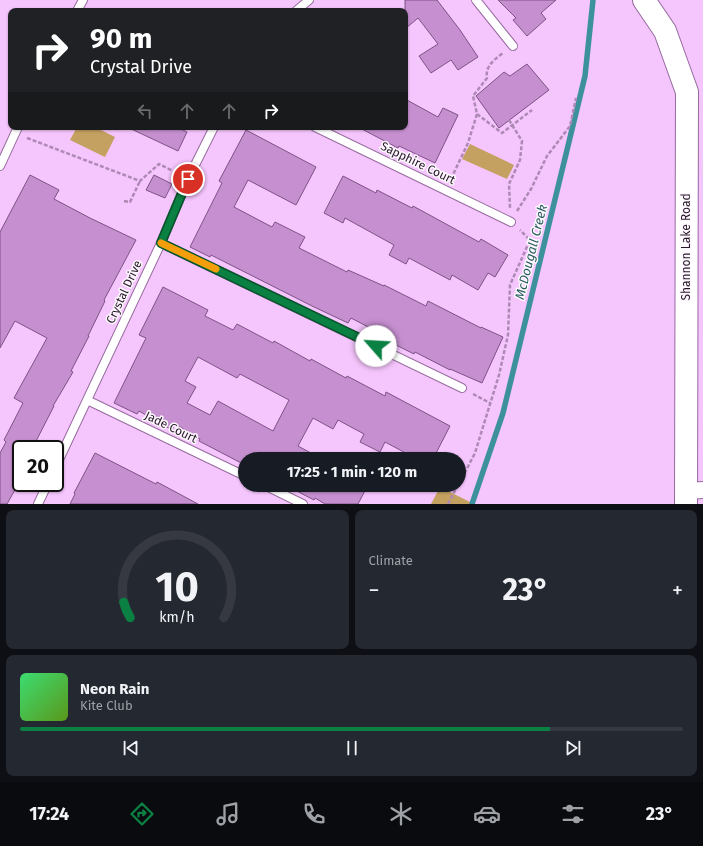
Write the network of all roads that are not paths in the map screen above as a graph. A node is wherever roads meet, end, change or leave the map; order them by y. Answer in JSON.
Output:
{"nodes":[{"id":1,"x":308,"y":0,"type":"edge"},
{"id":2,"x":476,"y":0,"type":"edge"},
{"id":3,"x":644,"y":0,"type":"edge"},
{"id":4,"x":299,"y":8,"type":"edge"},
{"id":5,"x":513,"y":46,"type":"road end"},
{"id":6,"x":17,"y":130,"type":"edge"},
{"id":7,"x":212,"y":130,"type":"edge"},
{"id":8,"x":320,"y":130,"type":"edge"},
{"id":9,"x":0,"y":166,"type":"edge"},
{"id":10,"x":511,"y":222,"type":"road end"},
{"id":11,"x":161,"y":243,"type":"junction"},
{"id":12,"x":462,"y":388,"type":"road end"},
{"id":13,"x":87,"y":400,"type":"junction"},
{"id":14,"x":64,"y":449,"type":"edge"},
{"id":15,"x":238,"y":473,"type":"edge"},
{"id":16,"x":44,"y":492,"type":"edge"},
{"id":17,"x":278,"y":492,"type":"edge"},
{"id":18,"x":692,"y":495,"type":"edge"},
{"id":19,"x":38,"y":504,"type":"edge"},
{"id":20,"x":303,"y":504,"type":"edge"}],
"edges":[{"from":1,"to":4,"type":"lane"},
{"from":2,"to":5,"type":"lane"},
{"from":3,"to":18,"type":"main road","name":"Shannon Lake Road"},
{"from":6,"to":9,"type":"lane"},
{"from":7,"to":11,"type":"lane","name":"Crystal Drive"},
{"from":8,"to":10,"type":"lane","name":"Sapphire Court"},
{"from":11,"to":12,"type":"lane"},
{"from":11,"to":13,"type":"lane","name":"Crystal Drive"},
{"from":13,"to":14,"type":"lane","name":"Crystal Drive"},
{"from":13,"to":15,"type":"lane","name":"Jade Court"},
{"from":16,"to":19,"type":"lane"},
{"from":17,"to":20,"type":"lane"}]}
